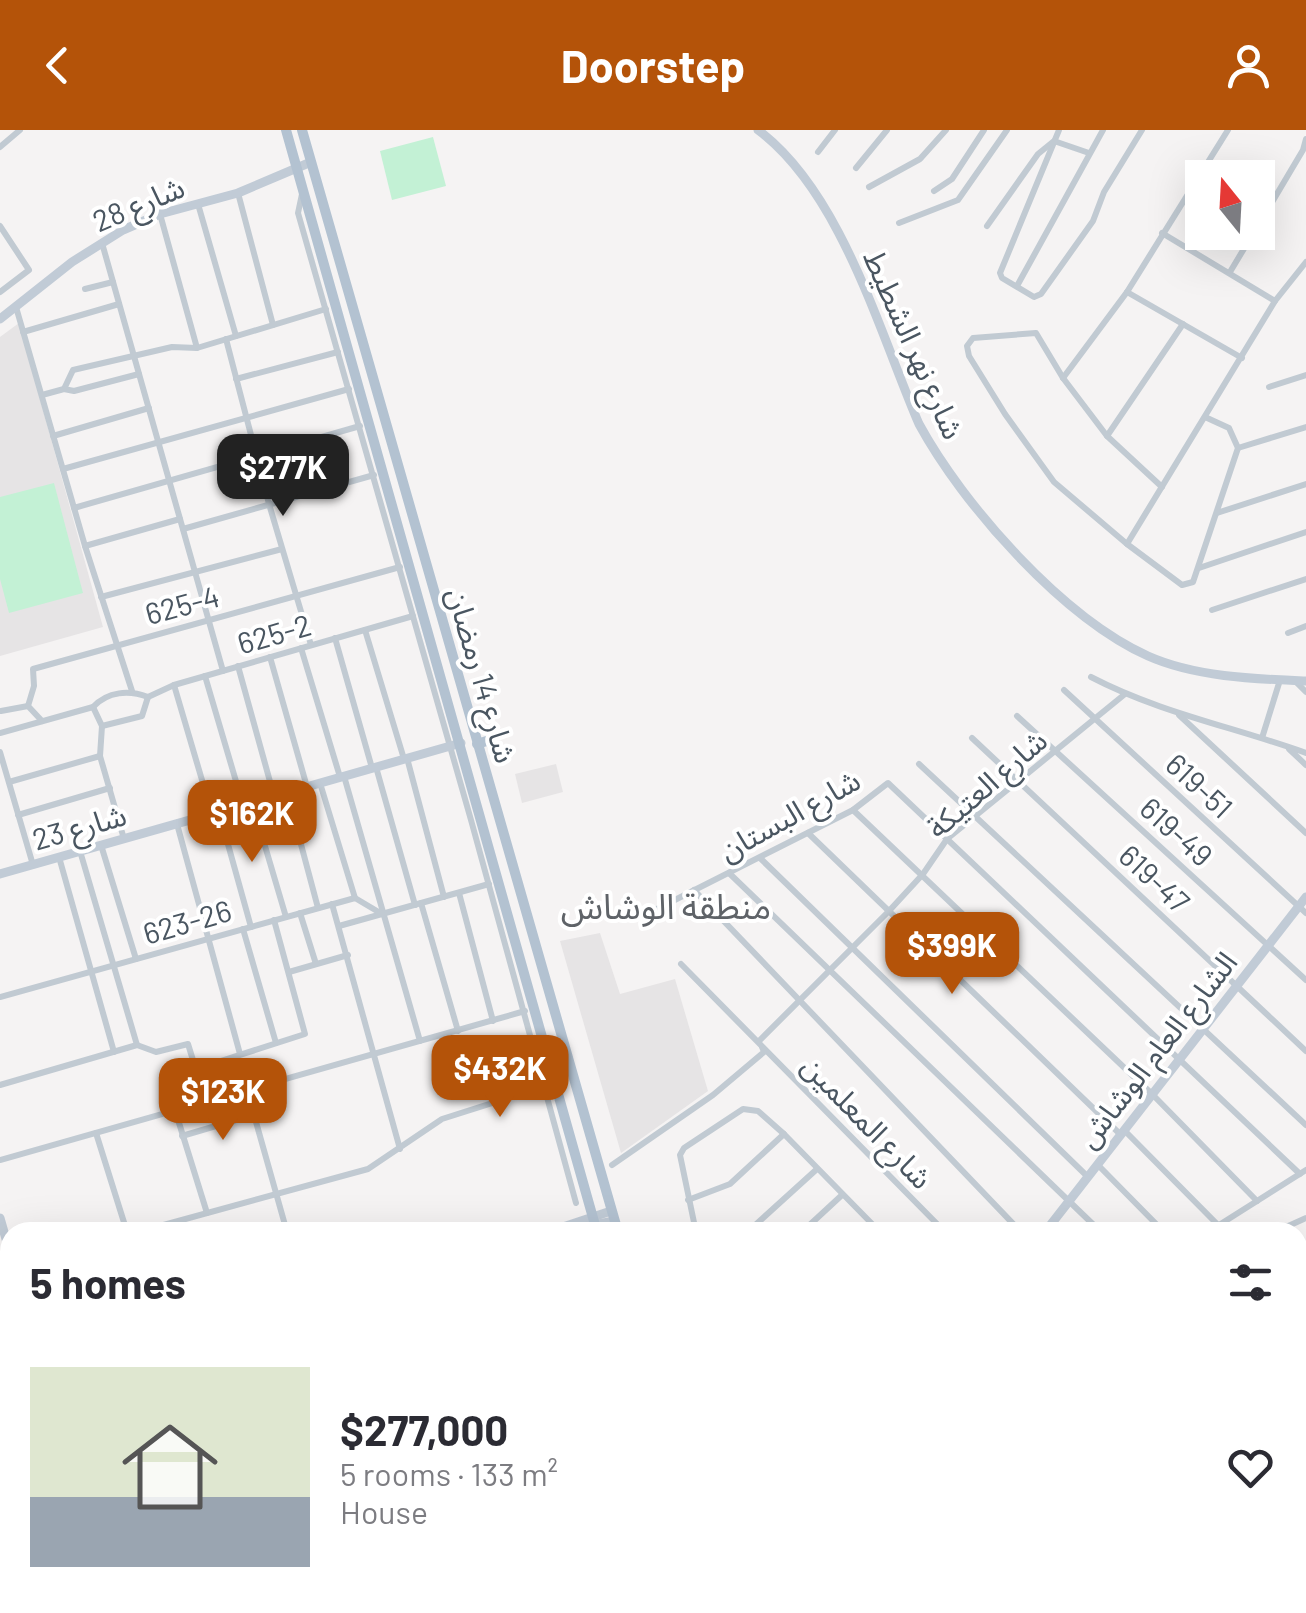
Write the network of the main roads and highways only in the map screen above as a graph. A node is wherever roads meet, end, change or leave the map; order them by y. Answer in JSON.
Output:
{"nodes":[{"id":1,"x":286,"y":130,"type":"edge"},
{"id":2,"x":302,"y":130,"type":"edge"},
{"id":3,"x":329,"y":283,"type":"junction"},
{"id":4,"x":325,"y":304,"type":"road end"},
{"id":5,"x":428,"y":668,"type":"road end"},
{"id":6,"x":444,"y":683,"type":"junction"},
{"id":7,"x":493,"y":740,"type":"dead end"},
{"id":8,"x":477,"y":744,"type":"junction"},
{"id":9,"x":557,"y":1127,"type":"road end"},
{"id":10,"x":571,"y":1137,"type":"junction"},
{"id":11,"x":614,"y":1221,"type":"edge"},
{"id":12,"x":594,"y":1222,"type":"edge"}],
"edges":[{"from":1,"to":3,"type":"main road","name":"شارع 14 رمضان"},
{"from":2,"to":8,"type":"main road","name":"شارع 14 رمضان"},
{"from":3,"to":4,"type":"main road"},
{"from":3,"to":6,"type":"main road","name":"شارع 14 رمضان"},
{"from":5,"to":6,"type":"main road"},
{"from":6,"to":10,"type":"main road","name":"شارع 14 رمضان"},
{"from":7,"to":8,"type":"main road"},
{"from":8,"to":11,"type":"main road","name":"شارع 14 رمضان"},
{"from":9,"to":10,"type":"main road"},
{"from":10,"to":12,"type":"main road","name":"شارع 14 رمضان"}]}
